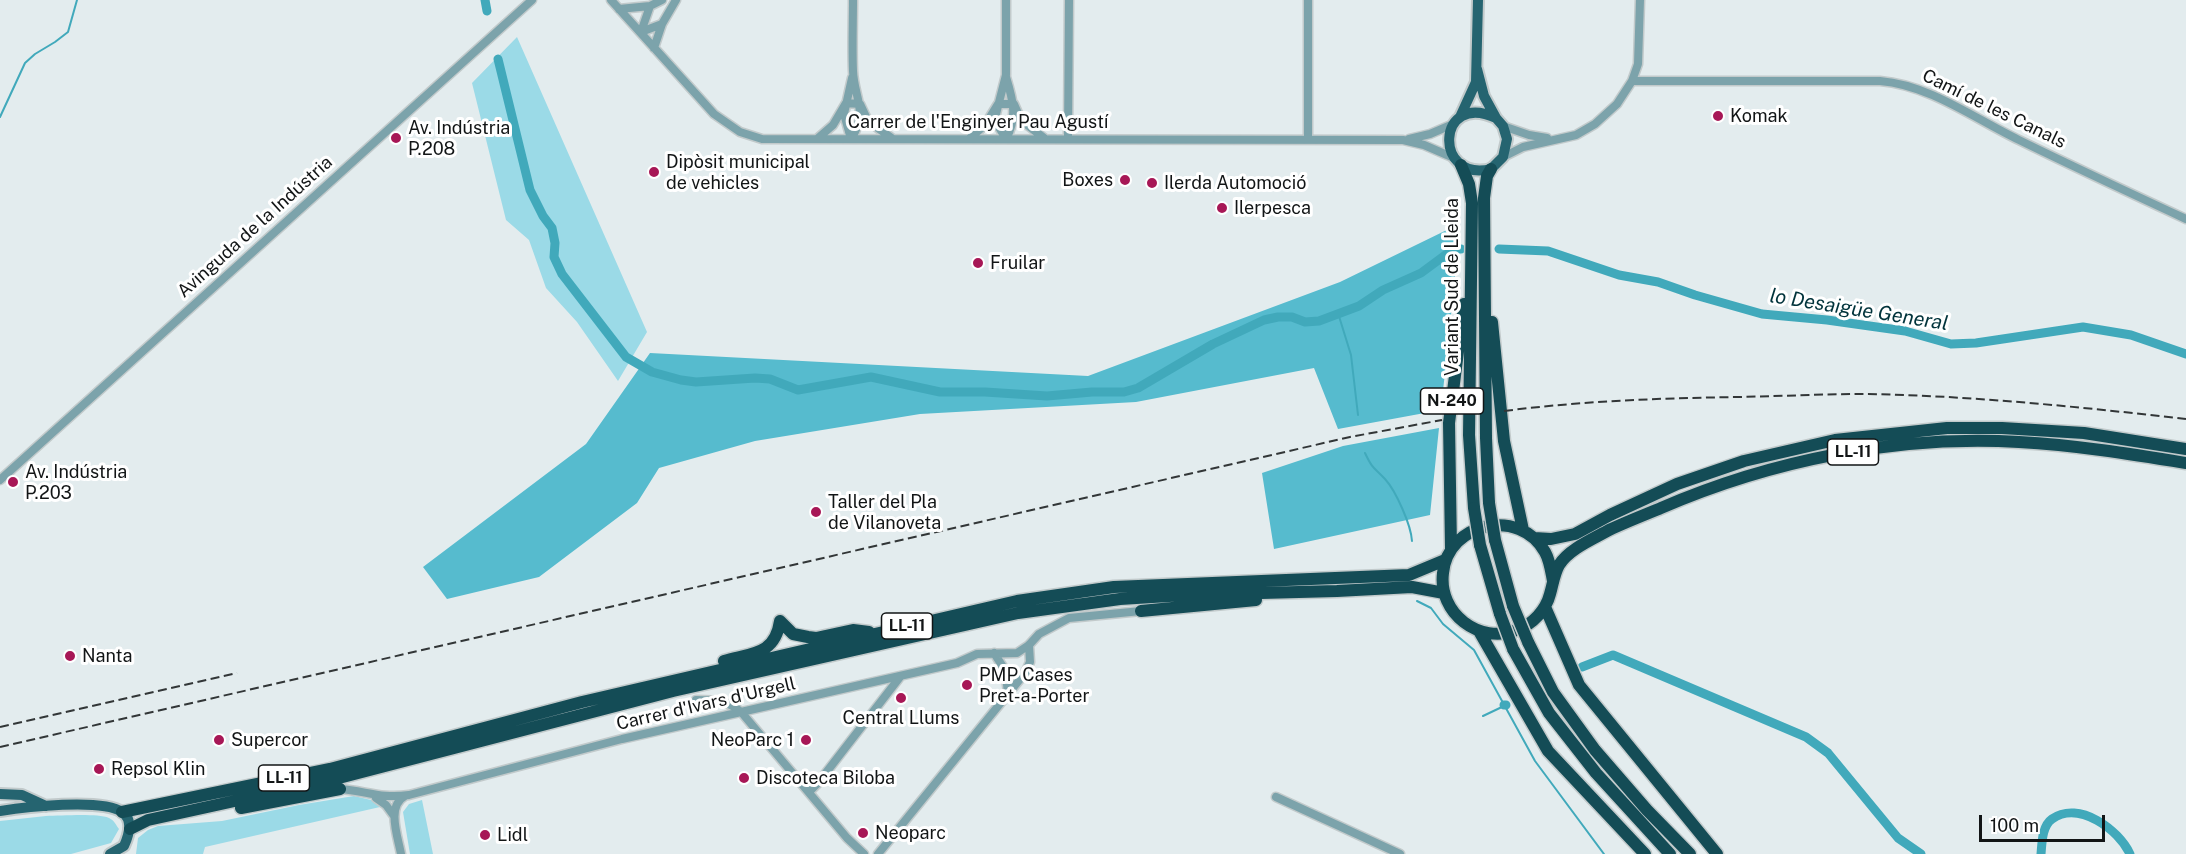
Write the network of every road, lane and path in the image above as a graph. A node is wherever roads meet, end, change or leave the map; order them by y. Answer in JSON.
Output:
{"nodes":[{"id":1,"x":532,"y":0,"type":"edge"},
{"id":2,"x":611,"y":0,"type":"edge"},
{"id":3,"x":662,"y":0,"type":"edge"},
{"id":4,"x":676,"y":0,"type":"edge"},
{"id":5,"x":853,"y":0,"type":"edge"},
{"id":6,"x":1006,"y":0,"type":"edge"},
{"id":7,"x":1069,"y":0,"type":"edge"},
{"id":8,"x":1308,"y":0,"type":"edge"},
{"id":9,"x":1478,"y":0,"type":"edge"},
{"id":10,"x":1640,"y":0,"type":"edge"},
{"id":11,"x":650,"y":6,"type":"junction"},
{"id":12,"x":619,"y":9,"type":"junction"},
{"id":13,"x":662,"y":24,"type":"junction"},
{"id":14,"x":640,"y":32,"type":"junction"},
{"id":15,"x":654,"y":48,"type":"junction"},
{"id":16,"x":1477,"y":69,"type":"junction"},
{"id":17,"x":853,"y":74,"type":"junction"},
{"id":18,"x":1006,"y":75,"type":"junction"},
{"id":19,"x":1632,"y":81,"type":"junction"},
{"id":20,"x":846,"y":103,"type":"junction"},
{"id":21,"x":860,"y":104,"type":"junction"},
{"id":22,"x":998,"y":104,"type":"junction"},
{"id":23,"x":1014,"y":104,"type":"junction"},
{"id":24,"x":1460,"y":117,"type":"junction"},
{"id":25,"x":1500,"y":122,"type":"junction"},
{"id":26,"x":1451,"y":125,"type":"junction"},
{"id":27,"x":1045,"y":138,"type":"junction"},
{"id":28,"x":1068,"y":138,"type":"junction"},
{"id":29,"x":817,"y":139,"type":"junction"},
{"id":30,"x":852,"y":139,"type":"junction"},
{"id":31,"x":969,"y":139,"type":"junction"},
{"id":32,"x":1006,"y":139,"type":"junction"},
{"id":33,"x":1308,"y":139,"type":"junction"},
{"id":34,"x":1559,"y":139,"type":"junction"},
{"id":35,"x":893,"y":140,"type":"junction"},
{"id":36,"x":1403,"y":140,"type":"junction"},
{"id":37,"x":1503,"y":157,"type":"junction"},
{"id":38,"x":1457,"y":161,"type":"junction"},
{"id":39,"x":1491,"y":169,"type":"junction"},
{"id":40,"x":2186,"y":219,"type":"edge"},
{"id":41,"x":1472,"y":255,"type":"junction"},
{"id":42,"x":1485,"y":255,"type":"junction"},
{"id":43,"x":2186,"y":449,"type":"edge"},
{"id":44,"x":2186,"y":463,"type":"edge"},
{"id":45,"x":0,"y":480,"type":"edge"},
{"id":46,"x":1523,"y":530,"type":"junction"},
{"id":47,"x":1534,"y":538,"type":"junction"},
{"id":48,"x":1451,"y":549,"type":"junction"},
{"id":49,"x":1445,"y":560,"type":"junction"},
{"id":50,"x":1552,"y":581,"type":"junction"},
{"id":51,"x":1337,"y":591,"type":"junction"},
{"id":52,"x":1444,"y":593,"type":"junction"},
{"id":53,"x":1545,"y":606,"type":"junction"},
{"id":54,"x":1141,"y":611,"type":"joint"},
{"id":55,"x":1479,"y":631,"type":"junction"},
{"id":56,"x":879,"y":633,"type":"junction"},
{"id":57,"x":1029,"y":645,"type":"junction"},
{"id":58,"x":994,"y":654,"type":"junction"},
{"id":59,"x":707,"y":673,"type":"junction"},
{"id":60,"x":900,"y":677,"type":"junction"},
{"id":61,"x":1008,"y":692,"type":"junction"},
{"id":62,"x":696,"y":700,"type":"dead end"},
{"id":63,"x":742,"y":713,"type":"junction"},
{"id":64,"x":340,"y":789,"type":"joint"},
{"id":65,"x":809,"y":792,"type":"junction"},
{"id":66,"x":0,"y":794,"type":"edge"},
{"id":67,"x":371,"y":795,"type":"junction"},
{"id":68,"x":408,"y":795,"type":"junction"},
{"id":69,"x":1276,"y":797,"type":"dead end"},
{"id":70,"x":47,"y":806,"type":"junction"},
{"id":71,"x":0,"y":811,"type":"edge"},
{"id":72,"x":122,"y":812,"type":"junction"},
{"id":73,"x":168,"y":816,"type":"junction"},
{"id":74,"x":394,"y":816,"type":"junction"},
{"id":75,"x":130,"y":829,"type":"junction"},
{"id":76,"x":125,"y":850,"type":"edge"},
{"id":77,"x":110,"y":854,"type":"edge"},
{"id":78,"x":401,"y":854,"type":"edge"},
{"id":79,"x":864,"y":854,"type":"edge"},
{"id":80,"x":878,"y":854,"type":"edge"},
{"id":81,"x":1398,"y":854,"type":"edge"},
{"id":82,"x":1644,"y":854,"type":"edge"},
{"id":83,"x":1670,"y":854,"type":"edge"},
{"id":84,"x":1690,"y":854,"type":"edge"},
{"id":85,"x":1717,"y":854,"type":"edge"}],
"edges":[{"from":1,"to":45,"type":"street","name":"Avinguda de la Indústria"},
{"from":2,"to":12,"type":"street","name":"Carrer de l'Enginyer Pau Agustí"},
{"from":3,"to":11,"type":"street"},
{"from":4,"to":13,"type":"street"},
{"from":5,"to":17,"type":"street"},
{"from":6,"to":18,"type":"street"},
{"from":7,"to":28,"type":"street"},
{"from":8,"to":33,"type":"street"},
{"from":9,"to":16,"type":"main road"},
{"from":10,"to":19,"type":"street"},
{"from":11,"to":12,"type":"street"},
{"from":11,"to":14,"type":"street"},
{"from":12,"to":14,"type":"street","name":"Carrer de l'Enginyer Pau Agustí"},
{"from":13,"to":14,"type":"street"},
{"from":13,"to":15,"type":"street"},
{"from":14,"to":15,"type":"street","name":"Carrer de l'Enginyer Pau Agustí"},
{"from":15,"to":29,"type":"street","name":"Carrer de l'Enginyer Pau Agustí"},
{"from":16,"to":24,"type":"main road"},
{"from":16,"to":25,"type":"main road"},
{"from":17,"to":20,"type":"street"},
{"from":17,"to":21,"type":"street"},
{"from":18,"to":22,"type":"street"},
{"from":18,"to":23,"type":"street"},
{"from":19,"to":34,"type":"street"},
{"from":19,"to":40,"type":"street","name":"Camí de les Canals"},
{"from":20,"to":21,"type":"street"},
{"from":20,"to":29,"type":"street"},
{"from":20,"to":30,"type":"street"},
{"from":21,"to":30,"type":"street"},
{"from":21,"to":35,"type":"street"},
{"from":22,"to":23,"type":"street"},
{"from":22,"to":31,"type":"street"},
{"from":22,"to":32,"type":"street"},
{"from":23,"to":27,"type":"street"},
{"from":23,"to":32,"type":"street"},
{"from":24,"to":25,"type":"main road"},
{"from":24,"to":26,"type":"main road"},
{"from":25,"to":34,"type":"street"},
{"from":25,"to":37,"type":"main road"},
{"from":26,"to":36,"type":"street","name":"Carrer de l'Enginyer Pau Agustí"},
{"from":26,"to":38,"type":"main road"},
{"from":27,"to":28,"type":"street","name":"Carrer de l'Enginyer Pau Agustí"},
{"from":27,"to":32,"type":"street","name":"Carrer de l'Enginyer Pau Agustí"},
{"from":28,"to":33,"type":"street","name":"Carrer de l'Enginyer Pau Agustí"},
{"from":29,"to":30,"type":"street","name":"Carrer de l'Enginyer Pau Agustí"},
{"from":30,"to":35,"type":"street","name":"Carrer de l'Enginyer Pau Agustí"},
{"from":31,"to":32,"type":"street","name":"Carrer de l'Enginyer Pau Agustí"},
{"from":31,"to":35,"type":"street","name":"Carrer de l'Enginyer Pau Agustí"},
{"from":33,"to":36,"type":"street","name":"Carrer de l'Enginyer Pau Agustí"},
{"from":34,"to":37,"type":"street"},
{"from":36,"to":38,"type":"street","name":"Carrer de l'Enginyer Pau Agustí"},
{"from":37,"to":39,"type":"main road"},
{"from":38,"to":39,"type":"main road"},
{"from":38,"to":41,"type":"highway","name":"Variant Sud de Lleida","number":"N-240"},
{"from":39,"to":42,"type":"highway","name":"Variant Sud de Lleida","number":"N-240"},
{"from":41,"to":48,"type":"highway","number":"N-240"},
{"from":41,"to":83,"type":"highway","name":"Variant Sud de Lleida","number":"N-240","bridge":true},
{"from":42,"to":46,"type":"highway","number":"N-240"},
{"from":42,"to":84,"type":"highway","name":"Variant Sud de Lleida","number":"N-240","bridge":true},
{"from":43,"to":47,"type":"highway","number":"LL-11"},
{"from":44,"to":50,"type":"highway","number":"LL-11"},
{"from":46,"to":47,"type":"highway","number":"LL-11"},
{"from":46,"to":48,"type":"highway","number":"LL-11"},
{"from":47,"to":50,"type":"highway","number":"LL-11"},
{"from":48,"to":49,"type":"highway","number":"LL-11"},
{"from":49,"to":52,"type":"highway","number":"LL-11"},
{"from":49,"to":56,"type":"highway","number":"LL-11"},
{"from":50,"to":53,"type":"highway","number":"LL-11"},
{"from":51,"to":52,"type":"highway","number":"LL-11"},
{"from":51,"to":54,"type":"highway"},
{"from":51,"to":73,"type":"highway","number":"LL-11"},
{"from":52,"to":55,"type":"highway"},
{"from":53,"to":55,"type":"highway","number":"LL-11"},
{"from":53,"to":85,"type":"highway"},
{"from":54,"to":57,"type":"street","name":"Carrer d'Ivars d'Urgell"},
{"from":55,"to":82,"type":"highway"},
{"from":56,"to":59,"type":"highway","number":"LL-11"},
{"from":56,"to":59,"type":"highway"},
{"from":57,"to":58,"type":"street","name":"Carrer d'Ivars d'Urgell"},
{"from":57,"to":61,"type":"street"},
{"from":58,"to":60,"type":"street","name":"Carrer d'Ivars d'Urgell"},
{"from":58,"to":61,"type":"street"},
{"from":59,"to":72,"type":"highway","number":"LL-11"},
{"from":60,"to":63,"type":"street","name":"Carrer d'Ivars d'Urgell"},
{"from":60,"to":65,"type":"street"},
{"from":61,"to":80,"type":"street"},
{"from":62,"to":63,"type":"street"},
{"from":63,"to":65,"type":"street"},
{"from":63,"to":68,"type":"street","name":"Carrer d'Ivars d'Urgell"},
{"from":64,"to":67,"type":"street","name":"Carrer d'Ivars d'Urgell"},
{"from":64,"to":73,"type":"highway"},
{"from":65,"to":79,"type":"street"},
{"from":66,"to":70,"type":"main road"},
{"from":67,"to":68,"type":"street","name":"Carrer d'Ivars d'Urgell"},
{"from":67,"to":74,"type":"street"},
{"from":68,"to":74,"type":"street"},
{"from":69,"to":81,"type":"street"},
{"from":70,"to":71,"type":"main road","number":"LL-11"},
{"from":70,"to":72,"type":"main road","number":"LL-11"},
{"from":72,"to":75,"type":"main road"},
{"from":73,"to":75,"type":"highway","number":"LL-11"},
{"from":74,"to":78,"type":"street"},
{"from":75,"to":76,"type":"main road"},
{"from":76,"to":77,"type":"main road"}]}
